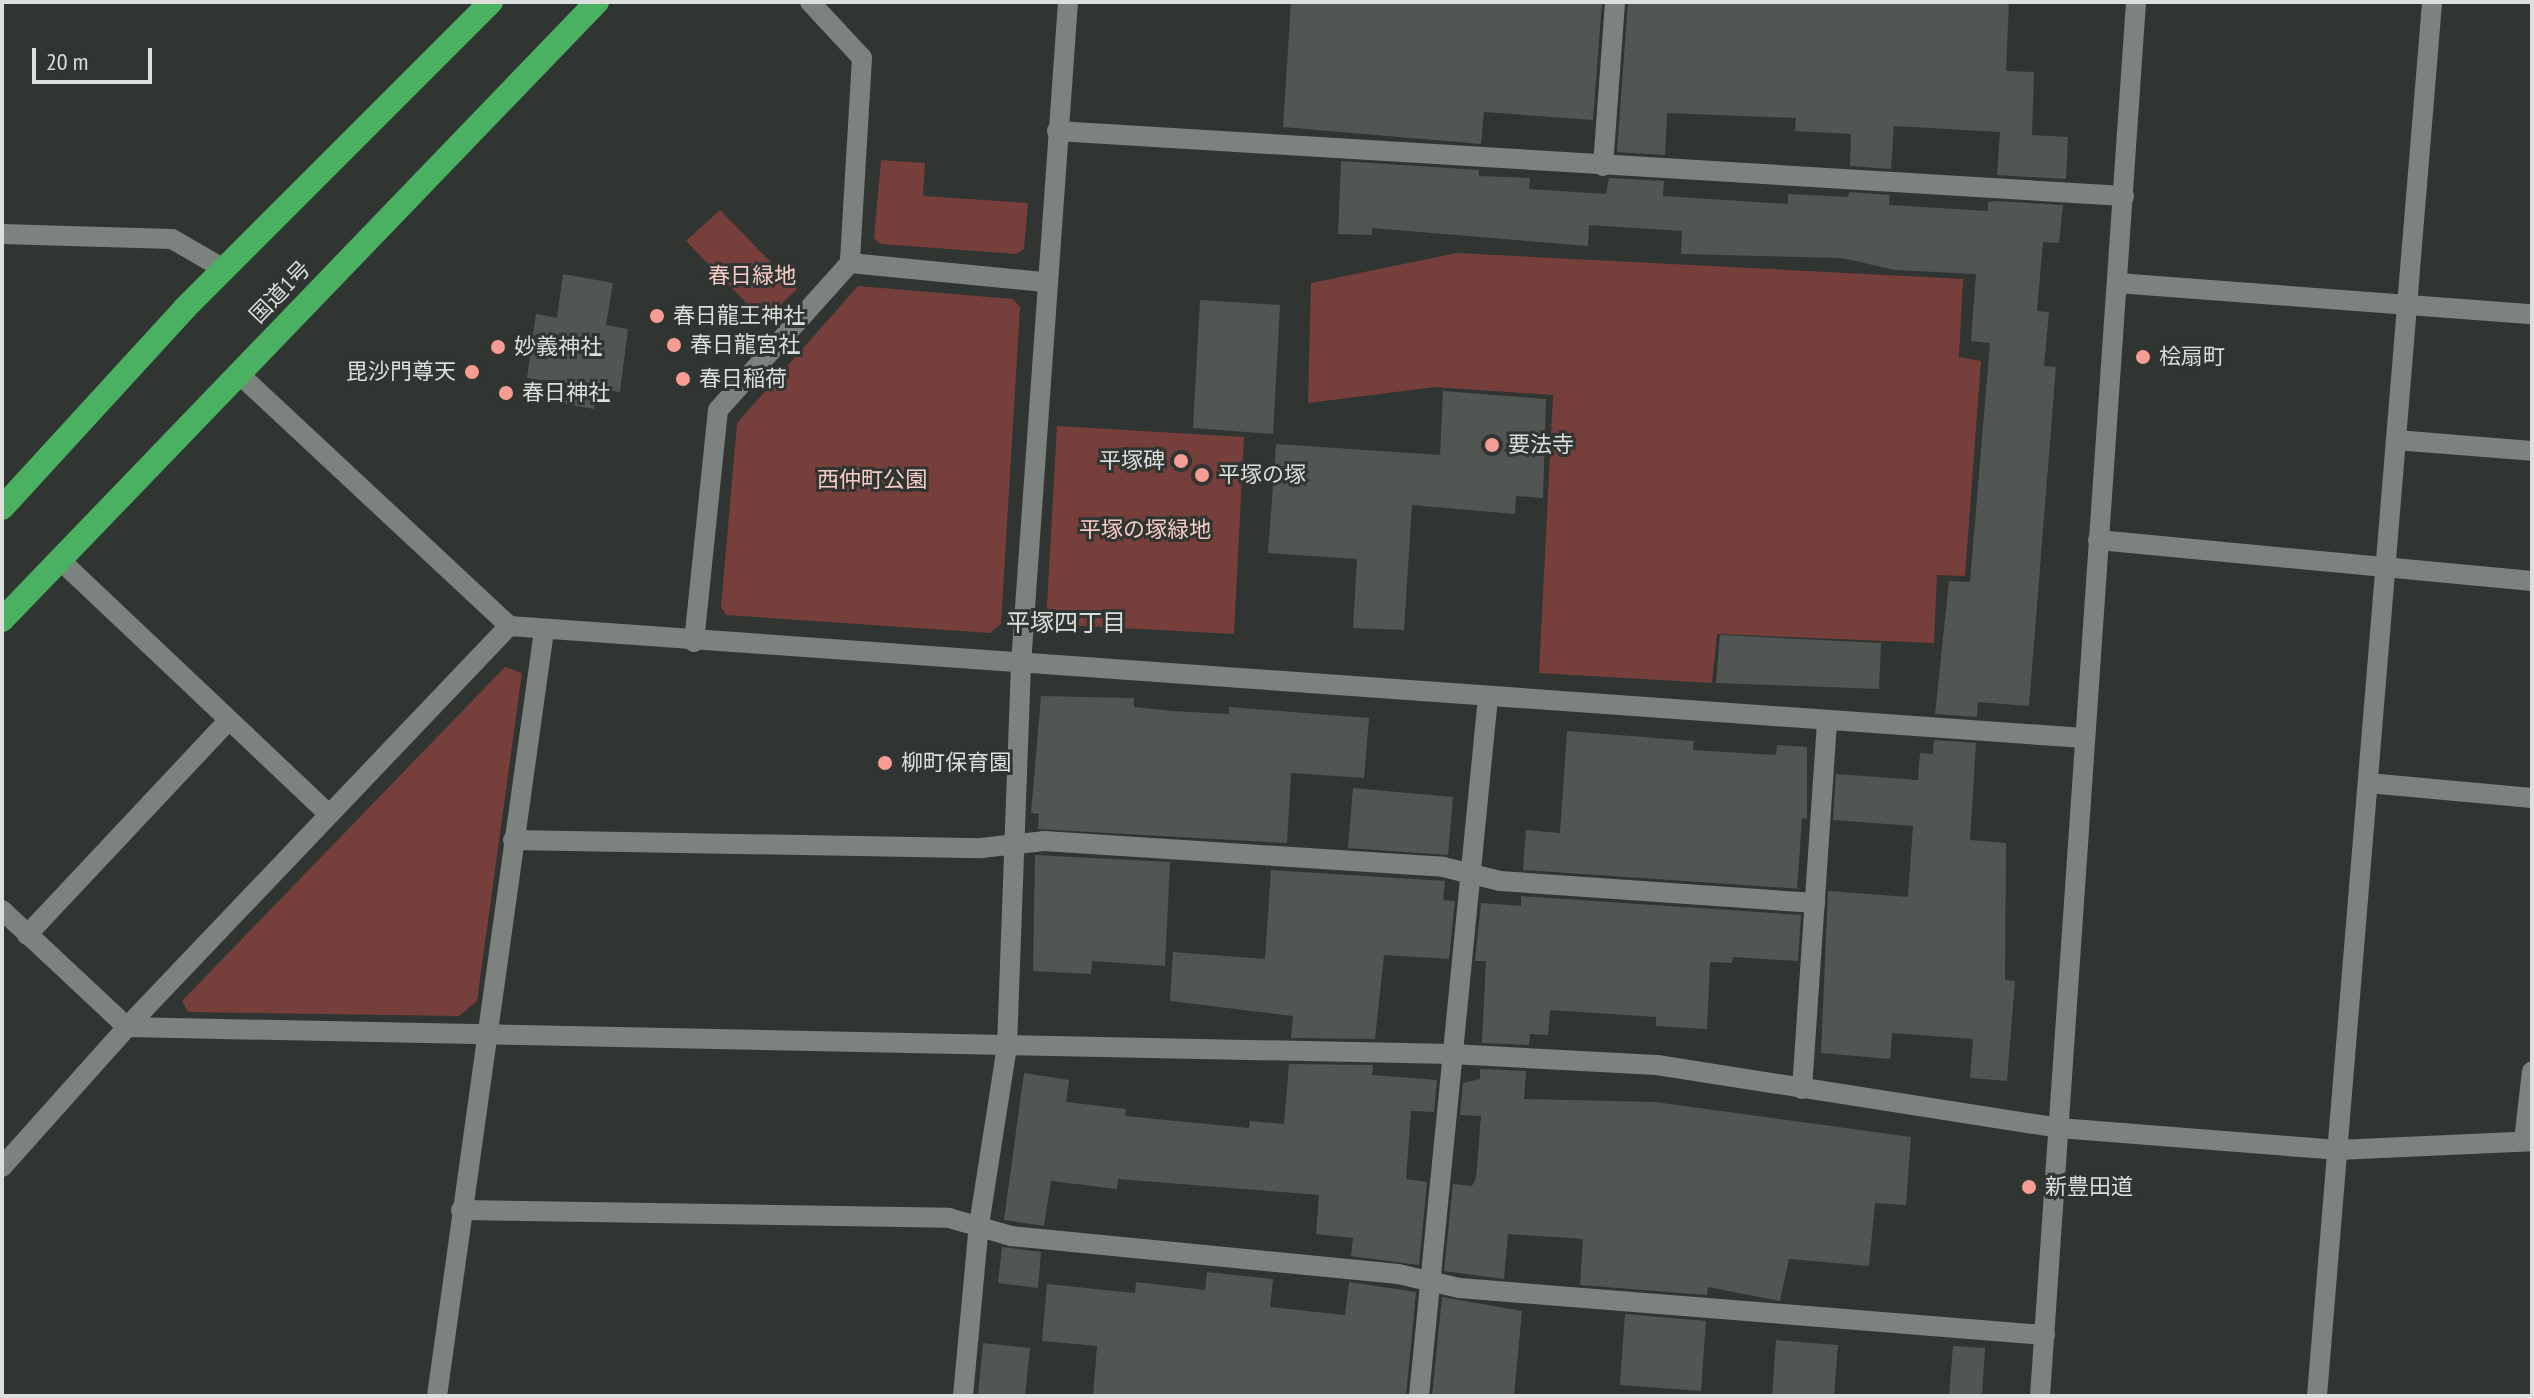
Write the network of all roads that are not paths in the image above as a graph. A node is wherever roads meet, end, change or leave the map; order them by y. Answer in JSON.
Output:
{"nodes":[{"id":1,"x":491,"y":2,"type":"edge"},
{"id":2,"x":597,"y":2,"type":"edge"},
{"id":3,"x":810,"y":2,"type":"edge"},
{"id":4,"x":1068,"y":2,"type":"edge"},
{"id":5,"x":1615,"y":2,"type":"edge"},
{"id":6,"x":2136,"y":2,"type":"edge"},
{"id":7,"x":2432,"y":2,"type":"edge"},
{"id":8,"x":1057,"y":131,"type":"junction"},
{"id":9,"x":1603,"y":166,"type":"junction"},
{"id":10,"x":2124,"y":196,"type":"junction"},
{"id":11,"x":2,"y":234,"type":"edge"},
{"id":12,"x":850,"y":263,"type":"junction"},
{"id":13,"x":224,"y":269,"type":"junction"},
{"id":14,"x":1045,"y":282,"type":"junction"},
{"id":15,"x":2117,"y":283,"type":"junction"},
{"id":16,"x":2407,"y":305,"type":"junction"},
{"id":17,"x":2532,"y":314,"type":"edge"},
{"id":18,"x":238,"y":373,"type":"junction"},
{"id":19,"x":2396,"y":440,"type":"junction"},
{"id":20,"x":2532,"y":451,"type":"edge"},
{"id":21,"x":2,"y":508,"type":"edge"},
{"id":22,"x":2098,"y":540,"type":"junction"},
{"id":23,"x":60,"y":560,"type":"junction"},
{"id":24,"x":2385,"y":566,"type":"junction"},
{"id":25,"x":2532,"y":581,"type":"edge"},
{"id":26,"x":2,"y":620,"type":"edge"},
{"id":27,"x":509,"y":626,"type":"junction"},
{"id":28,"x":544,"y":631,"type":"junction"},
{"id":29,"x":694,"y":642,"type":"junction"},
{"id":30,"x":1021,"y":664,"type":"junction"},
{"id":31,"x":1488,"y":697,"type":"junction"},
{"id":32,"x":228,"y":721,"type":"junction"},
{"id":33,"x":1827,"y":721,"type":"junction"},
{"id":34,"x":2084,"y":738,"type":"junction"},
{"id":35,"x":2368,"y":783,"type":"junction"},
{"id":36,"x":2532,"y":798,"type":"edge"},
{"id":37,"x":329,"y":814,"type":"junction"},
{"id":38,"x":513,"y":840,"type":"junction"},
{"id":39,"x":1015,"y":844,"type":"junction"},
{"id":40,"x":1469,"y":873,"type":"junction"},
{"id":41,"x":1815,"y":903,"type":"junction"},
{"id":42,"x":5,"y":920,"type":"edge"},
{"id":43,"x":27,"y":935,"type":"junction"},
{"id":44,"x":127,"y":1027,"type":"junction"},
{"id":45,"x":484,"y":1039,"type":"junction"},
{"id":46,"x":1007,"y":1046,"type":"junction"},
{"id":47,"x":1452,"y":1054,"type":"junction"},
{"id":48,"x":2532,"y":1071,"type":"edge"},
{"id":49,"x":1802,"y":1089,"type":"junction"},
{"id":50,"x":2059,"y":1128,"type":"junction"},
{"id":51,"x":2528,"y":1141,"type":"edge"},
{"id":52,"x":2337,"y":1150,"type":"junction"},
{"id":53,"x":2,"y":1167,"type":"edge"},
{"id":54,"x":461,"y":1210,"type":"junction"},
{"id":55,"x":979,"y":1225,"type":"junction"},
{"id":56,"x":1432,"y":1281,"type":"junction"},
{"id":57,"x":2045,"y":1335,"type":"junction"},
{"id":58,"x":437,"y":1396,"type":"edge"},
{"id":59,"x":963,"y":1396,"type":"edge"},
{"id":60,"x":1419,"y":1396,"type":"edge"},
{"id":61,"x":2040,"y":1396,"type":"edge"},
{"id":62,"x":2317,"y":1396,"type":"edge"}],
"edges":[{"from":1,"to":13,"type":"highway"},
{"from":2,"to":18,"type":"highway","name":"国道1号"},
{"from":3,"to":12,"type":"street"},
{"from":4,"to":8,"type":"street"},
{"from":5,"to":9,"type":"street"},
{"from":6,"to":10,"type":"street"},
{"from":7,"to":16,"type":"street"},
{"from":8,"to":9,"type":"street"},
{"from":8,"to":14,"type":"street"},
{"from":9,"to":10,"type":"street"},
{"from":10,"to":15,"type":"street"},
{"from":11,"to":13,"type":"street"},
{"from":12,"to":14,"type":"street"},
{"from":12,"to":29,"type":"street"},
{"from":13,"to":21,"type":"highway"},
{"from":14,"to":30,"type":"street"},
{"from":15,"to":16,"type":"street"},
{"from":15,"to":22,"type":"street"},
{"from":16,"to":17,"type":"street"},
{"from":16,"to":19,"type":"street"},
{"from":18,"to":23,"type":"highway","name":"国道1号"},
{"from":18,"to":27,"type":"street"},
{"from":19,"to":20,"type":"street"},
{"from":19,"to":24,"type":"street"},
{"from":22,"to":24,"type":"street"},
{"from":22,"to":34,"type":"street"},
{"from":23,"to":26,"type":"highway","name":"国道1号"},
{"from":23,"to":32,"type":"street"},
{"from":24,"to":25,"type":"street"},
{"from":24,"to":35,"type":"street"},
{"from":27,"to":28,"type":"street"},
{"from":27,"to":37,"type":"street"},
{"from":28,"to":29,"type":"street"},
{"from":28,"to":38,"type":"street"},
{"from":29,"to":30,"type":"street"},
{"from":30,"to":31,"type":"street"},
{"from":30,"to":39,"type":"street"},
{"from":31,"to":33,"type":"street"},
{"from":31,"to":40,"type":"street"},
{"from":32,"to":37,"type":"street"},
{"from":32,"to":43,"type":"street"},
{"from":33,"to":34,"type":"street"},
{"from":33,"to":41,"type":"street"},
{"from":34,"to":50,"type":"street"},
{"from":35,"to":36,"type":"street"},
{"from":35,"to":52,"type":"street"},
{"from":37,"to":44,"type":"street"},
{"from":38,"to":39,"type":"street"},
{"from":38,"to":45,"type":"street"},
{"from":39,"to":40,"type":"street"},
{"from":39,"to":46,"type":"street"},
{"from":40,"to":41,"type":"street"},
{"from":40,"to":47,"type":"street"},
{"from":41,"to":49,"type":"street"},
{"from":42,"to":43,"type":"street"},
{"from":43,"to":44,"type":"street"},
{"from":44,"to":45,"type":"street"},
{"from":44,"to":53,"type":"street"},
{"from":45,"to":46,"type":"street"},
{"from":45,"to":54,"type":"street"},
{"from":46,"to":47,"type":"street"},
{"from":46,"to":55,"type":"street"},
{"from":47,"to":49,"type":"street"},
{"from":47,"to":56,"type":"street"},
{"from":48,"to":51,"type":"street"},
{"from":49,"to":50,"type":"street"},
{"from":50,"to":52,"type":"street"},
{"from":50,"to":57,"type":"street"},
{"from":51,"to":52,"type":"street"},
{"from":52,"to":62,"type":"street"},
{"from":54,"to":55,"type":"street"},
{"from":54,"to":58,"type":"street"},
{"from":55,"to":56,"type":"street"},
{"from":55,"to":59,"type":"street"},
{"from":56,"to":57,"type":"street"},
{"from":56,"to":60,"type":"street"},
{"from":57,"to":61,"type":"street"}]}
